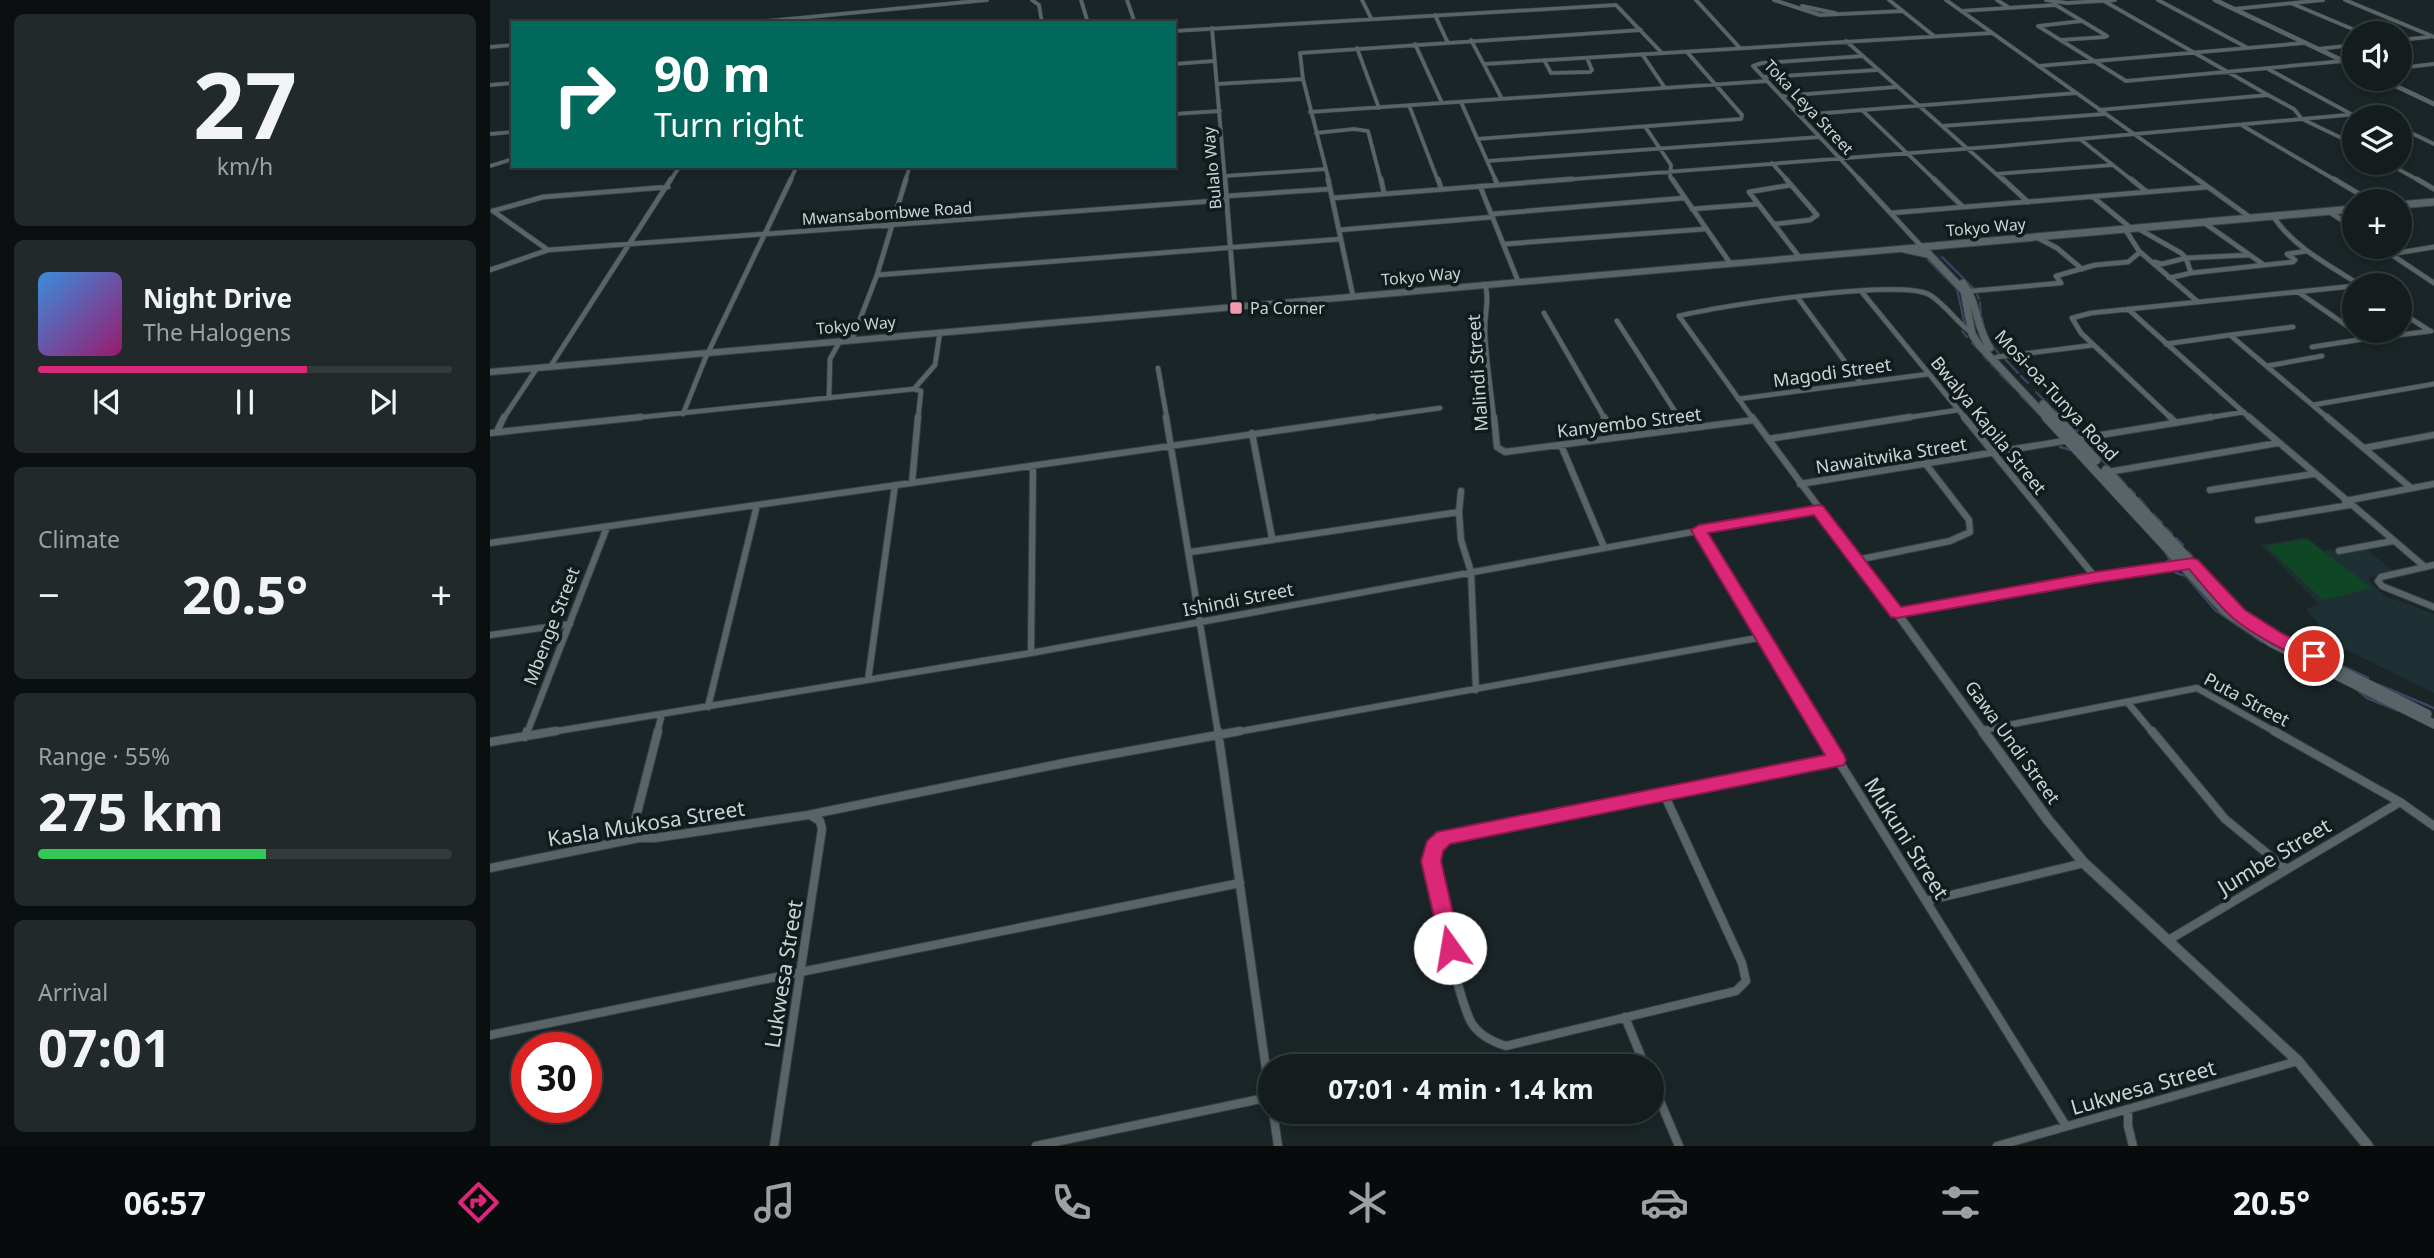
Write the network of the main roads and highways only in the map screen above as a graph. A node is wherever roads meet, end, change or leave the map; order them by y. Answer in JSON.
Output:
{"nodes":[{"id":1,"x":2434,"y":202,"type":"edge"},
{"id":2,"x":2412,"y":204,"type":"edge"},
{"id":3,"x":2342,"y":210,"type":"edge"},
{"id":4,"x":1940,"y":245,"type":"junction"},
{"id":5,"x":1922,"y":247,"type":"junction"},
{"id":6,"x":1904,"y":249,"type":"road end"},
{"id":7,"x":1928,"y":255,"type":"junction"},
{"id":8,"x":1937,"y":258,"type":"junction"},
{"id":9,"x":1976,"y":335,"type":"junction"},
{"id":10,"x":2073,"y":440,"type":"junction"},
{"id":11,"x":2188,"y":564,"type":"junction"},
{"id":12,"x":2434,"y":717,"type":"edge"},
{"id":13,"x":2434,"y":723,"type":"edge"}],
"edges":[{"from":1,"to":2,"type":"main road"},
{"from":3,"to":4,"type":"main road","name":"Tokyo Way"},
{"from":4,"to":5,"type":"main road","name":"Tokyo Way"},
{"from":4,"to":8,"type":"main road"},
{"from":5,"to":7,"type":"main road","name":"Mosi-oa-Tunya Road"},
{"from":5,"to":8,"type":"main road"},
{"from":6,"to":7,"type":"main road"},
{"from":7,"to":9,"type":"main road","name":"Mosi-oa-Tunya Road"},
{"from":8,"to":9,"type":"main road","name":"Mosi-oa-Tunya Road"},
{"from":9,"to":10,"type":"main road","name":"Mosi-oa-Tunya Road"},
{"from":9,"to":10,"type":"main road","name":"Mosi-oa-Tunya Road"},
{"from":10,"to":11,"type":"main road","name":"Mosi-oa-Tunya Road"},
{"from":10,"to":11,"type":"main road","name":"Mosi-oa-Tunya Road"},
{"from":11,"to":12,"type":"main road","name":"Mosi-oa-Tunya Road"},
{"from":11,"to":13,"type":"main road","name":"Mosi-oa-Tunya Road"}]}
